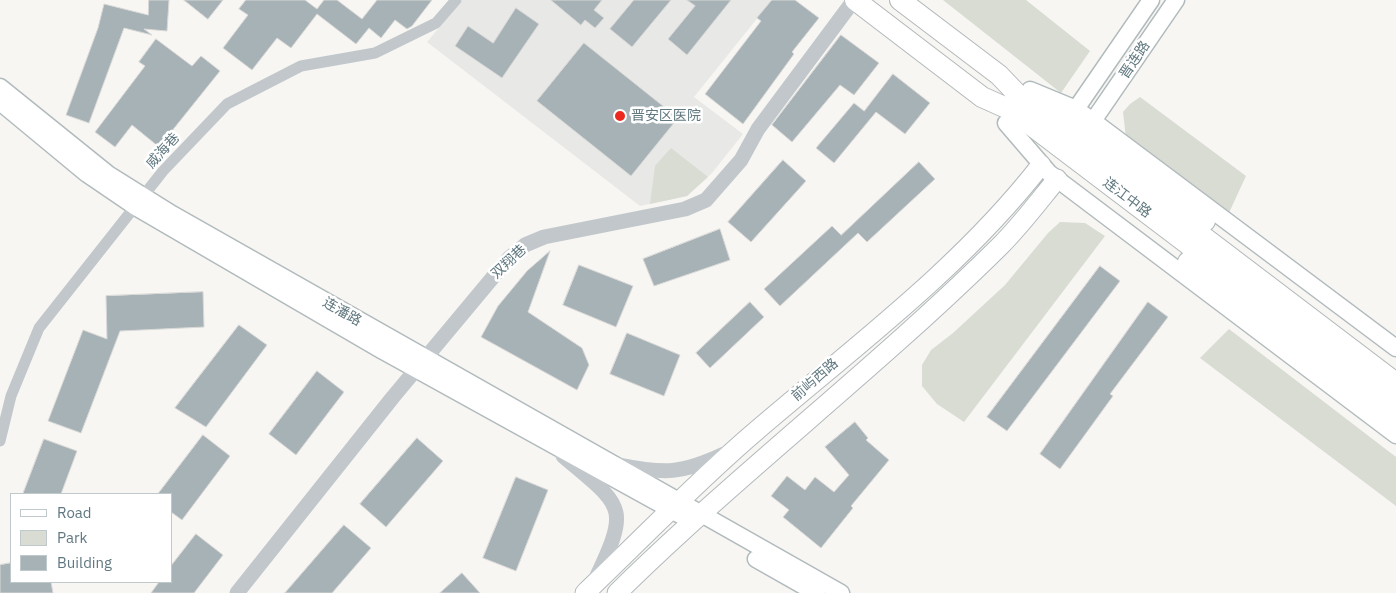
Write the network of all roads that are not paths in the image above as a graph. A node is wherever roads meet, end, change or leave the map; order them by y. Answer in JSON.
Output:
{"nodes":[{"id":1,"x":456,"y":0,"type":"edge"},
{"id":2,"x":854,"y":0,"type":"edge"},
{"id":3,"x":900,"y":0,"type":"edge"},
{"id":4,"x":1151,"y":0,"type":"edge"},
{"id":5,"x":1176,"y":0,"type":"edge"},
{"id":6,"x":999,"y":75,"type":"junction"},
{"id":7,"x":0,"y":87,"type":"edge"},
{"id":8,"x":982,"y":97,"type":"junction"},
{"id":9,"x":0,"y":102,"type":"edge"},
{"id":10,"x":1073,"y":114,"type":"junction"},
{"id":11,"x":1093,"y":121,"type":"junction"},
{"id":12,"x":1006,"y":123,"type":"junction"},
{"id":13,"x":1076,"y":150,"type":"junction"},
{"id":14,"x":1041,"y":165,"type":"junction"},
{"id":15,"x":1057,"y":179,"type":"junction"},
{"id":16,"x":138,"y":202,"type":"junction"},
{"id":17,"x":1396,"y":348,"type":"edge"},
{"id":18,"x":421,"y":364,"type":"junction"},
{"id":19,"x":1396,"y":366,"type":"edge"},
{"id":20,"x":1396,"y":383,"type":"edge"},
{"id":21,"x":1396,"y":402,"type":"edge"},
{"id":22,"x":1396,"y":420,"type":"edge"},
{"id":23,"x":1396,"y":435,"type":"edge"},
{"id":24,"x":0,"y":441,"type":"edge"},
{"id":25,"x":547,"y":442,"type":"junction"},
{"id":26,"x":735,"y":449,"type":"junction"},
{"id":27,"x":615,"y":465,"type":"junction"},
{"id":28,"x":675,"y":506,"type":"junction"},
{"id":29,"x":695,"y":518,"type":"junction"},
{"id":30,"x":589,"y":590,"type":"edge"},
{"id":31,"x":238,"y":593,"type":"edge"},
{"id":32,"x":617,"y":593,"type":"edge"},
{"id":33,"x":816,"y":593,"type":"edge"},
{"id":34,"x":841,"y":593,"type":"edge"}],
"edges":[{"from":1,"to":16,"type":"street","name":"威海巷"},
{"from":2,"to":8,"type":"highway","name":"连江中路"},
{"from":2,"to":18,"type":"street","name":"双翔巷"},
{"from":3,"to":6,"type":"highway","name":"连江中路"},
{"from":4,"to":10,"type":"main road","name":"晋连路"},
{"from":5,"to":11,"type":"main road","name":"晋连路"},
{"from":6,"to":10,"type":"highway"},
{"from":6,"to":13,"type":"highway","name":"连江中路"},
{"from":7,"to":16,"type":"main road","name":"连潘路"},
{"from":8,"to":12,"type":"highway"},
{"from":8,"to":13,"type":"highway","name":"连江中路"},
{"from":9,"to":16,"type":"main road","name":"连潘路"},
{"from":10,"to":11,"type":"main road"},
{"from":10,"to":19,"type":"highway"},
{"from":11,"to":17,"type":"main road"},
{"from":12,"to":14,"type":"main road"},
{"from":12,"to":22,"type":"highway"},
{"from":13,"to":20,"type":"highway","name":"连江中路"},
{"from":13,"to":21,"type":"highway","name":"连江中路"},
{"from":14,"to":15,"type":"main road"},
{"from":14,"to":26,"type":"main road","name":"前屿西路"},
{"from":15,"to":23,"type":"main road"},
{"from":15,"to":29,"type":"main road","name":"前屿西路"},
{"from":16,"to":18,"type":"main road","name":"连潘路"},
{"from":16,"to":24,"type":"street","name":"威海巷"},
{"from":18,"to":25,"type":"main road","name":"连潘路"},
{"from":18,"to":27,"type":"main road","name":"连潘路"},
{"from":18,"to":31,"type":"street","name":"双翔巷"},
{"from":25,"to":28,"type":"main road","name":"连潘路"},
{"from":25,"to":30,"type":"street"},
{"from":26,"to":27,"type":"street"},
{"from":26,"to":28,"type":"main road","name":"前屿西路"},
{"from":27,"to":28,"type":"main road","name":"连潘路"},
{"from":28,"to":29,"type":"main road","name":"连潘路"},
{"from":28,"to":30,"type":"main road","name":"前屿西路"},
{"from":29,"to":32,"type":"main road","name":"前屿西路"},
{"from":29,"to":33,"type":"main road"},
{"from":29,"to":34,"type":"main road"}]}
